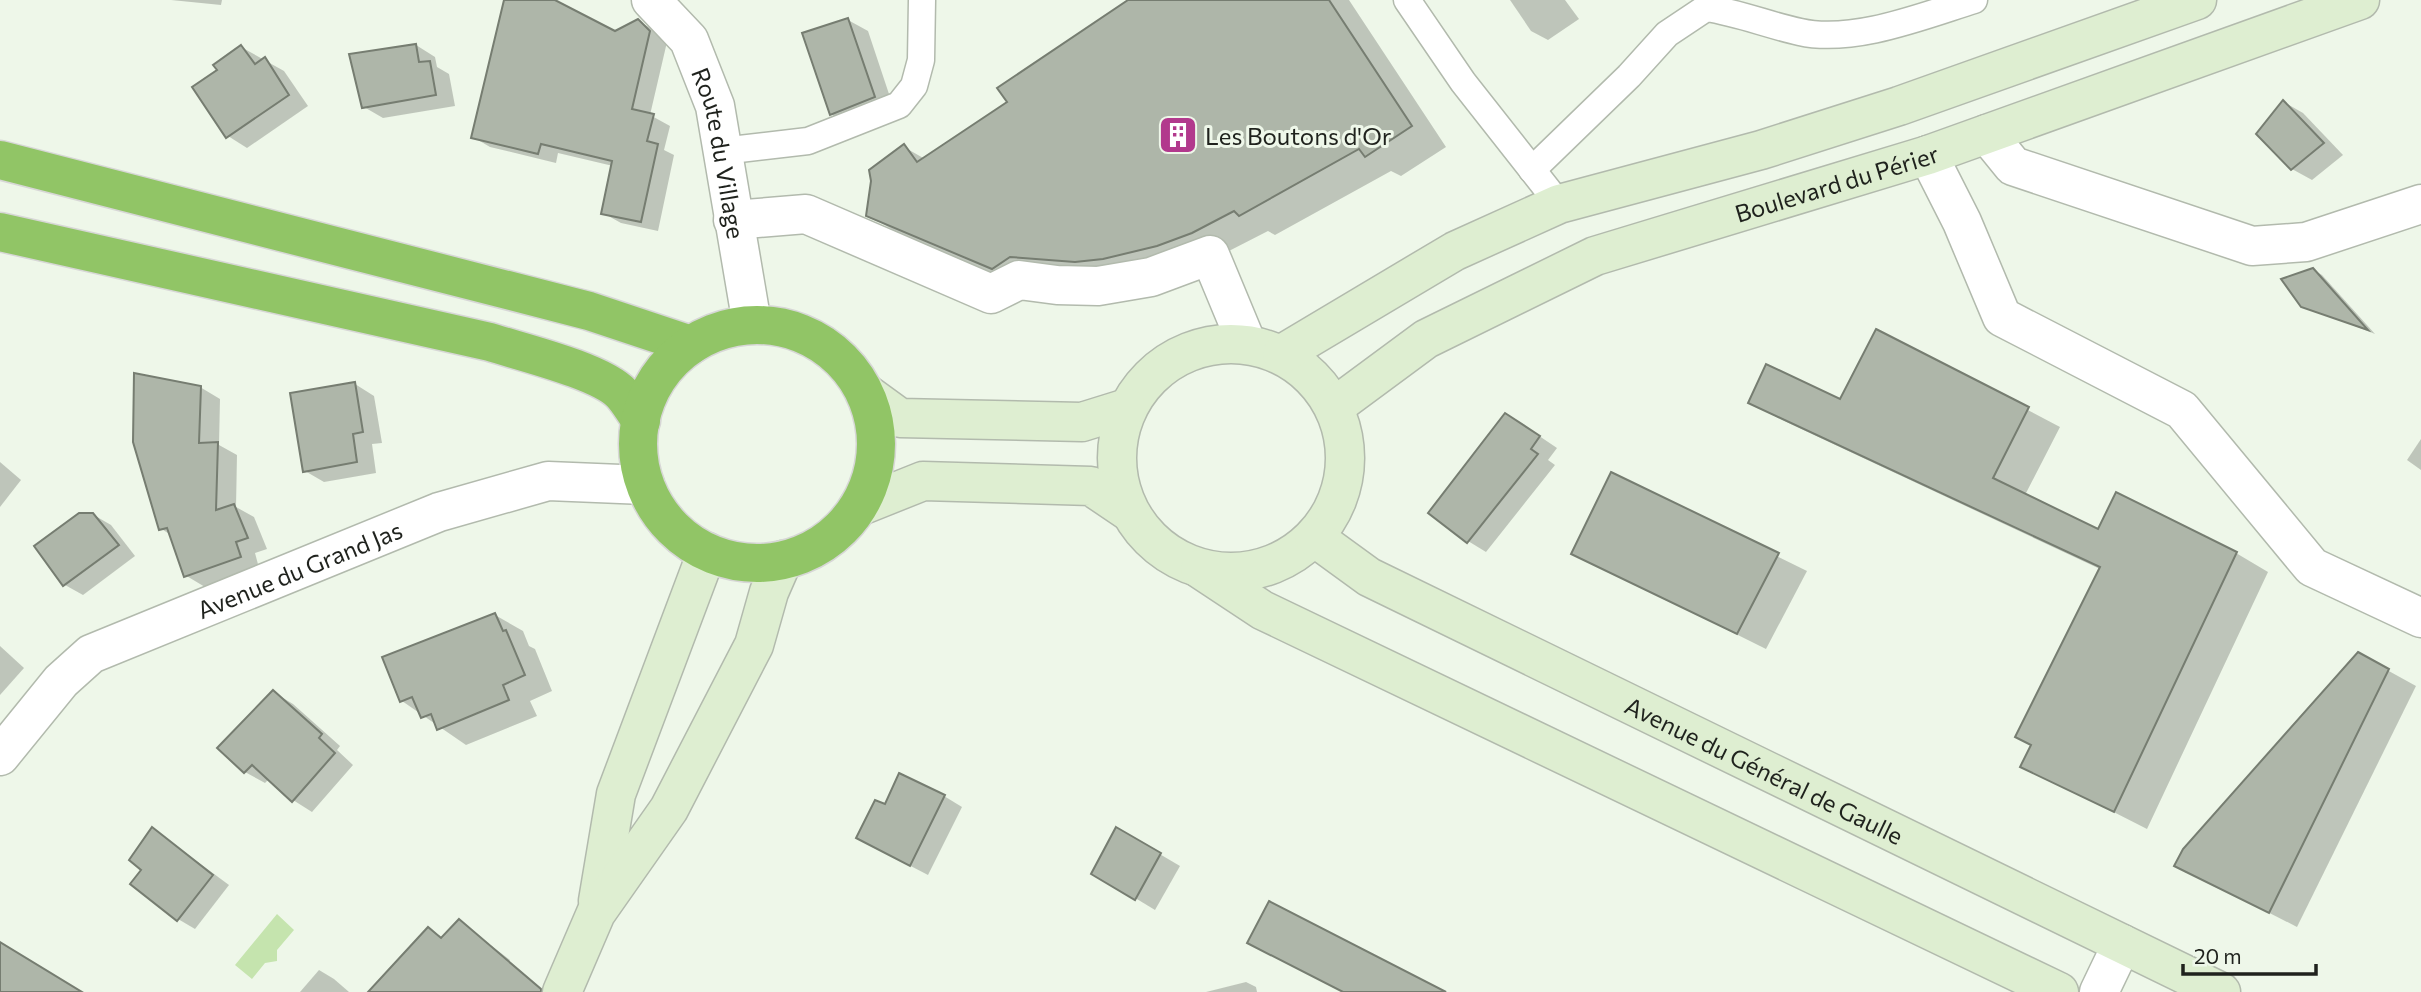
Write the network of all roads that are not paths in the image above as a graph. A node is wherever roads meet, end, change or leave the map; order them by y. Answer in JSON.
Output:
{"nodes":[{"id":1,"x":651,"y":0,"type":"edge"},
{"id":2,"x":922,"y":0,"type":"edge"},
{"id":3,"x":1407,"y":0,"type":"edge"},
{"id":4,"x":1974,"y":0,"type":"edge"},
{"id":5,"x":2197,"y":0,"type":"edge"},
{"id":6,"x":2360,"y":0,"type":"edge"},
{"id":7,"x":1987,"y":134,"type":"junction"},
{"id":8,"x":722,"y":151,"type":"junction"},
{"id":9,"x":1928,"y":155,"type":"junction"},
{"id":10,"x":0,"y":160,"type":"edge"},
{"id":11,"x":1532,"y":170,"type":"junction"},
{"id":12,"x":1559,"y":204,"type":"junction"},
{"id":13,"x":2421,"y":204,"type":"edge"},
{"id":14,"x":733,"y":220,"type":"junction"},
{"id":15,"x":0,"y":232,"type":"edge"},
{"id":16,"x":752,"y":324,"type":"junction"},
{"id":17,"x":691,"y":345,"type":"junction"},
{"id":18,"x":1264,"y":349,"type":"junction"},
{"id":19,"x":867,"y":394,"type":"junction"},
{"id":20,"x":1334,"y":407,"type":"junction"},
{"id":21,"x":1128,"y":408,"type":"junction"},
{"id":22,"x":641,"y":421,"type":"junction"},
{"id":23,"x":645,"y":485,"type":"junction"},
{"id":24,"x":858,"y":508,"type":"junction"},
{"id":25,"x":1128,"y":511,"type":"junction"},
{"id":26,"x":1314,"y":537,"type":"junction"},
{"id":27,"x":707,"y":552,"type":"junction"},
{"id":28,"x":783,"y":560,"type":"junction"},
{"id":29,"x":1200,"y":569,"type":"junction"},
{"id":30,"x":2421,"y":618,"type":"edge"},
{"id":31,"x":0,"y":756,"type":"edge"},
{"id":32,"x":596,"y":913,"type":"junction"},
{"id":33,"x":2122,"y":944,"type":"junction"},
{"id":34,"x":562,"y":992,"type":"edge"},
{"id":35,"x":2059,"y":992,"type":"edge"},
{"id":36,"x":2099,"y":992,"type":"edge"},
{"id":37,"x":2221,"y":992,"type":"edge"}],
"edges":[{"from":1,"to":8,"type":"street","name":"Route du Village"},
{"from":2,"to":8,"type":"lane"},
{"from":3,"to":11,"type":"lane"},
{"from":4,"to":11,"type":"lane"},
{"from":5,"to":12,"type":"street"},
{"from":6,"to":7,"type":"street","name":"Boulevard du Périer"},
{"from":7,"to":9,"type":"street","name":"Boulevard du Périer"},
{"from":7,"to":13,"type":"street"},
{"from":8,"to":14,"type":"street","name":"Route du Village"},
{"from":9,"to":20,"type":"street","name":"Boulevard du Périer"},
{"from":9,"to":30,"type":"street"},
{"from":10,"to":17,"type":"highway"},
{"from":11,"to":12,"type":"lane"},
{"from":12,"to":18,"type":"street"},
{"from":14,"to":16,"type":"street","name":"Route du Village"},
{"from":14,"to":18,"type":"street"},
{"from":15,"to":22,"type":"highway"},
{"from":16,"to":17,"type":"highway"},
{"from":16,"to":19,"type":"highway"},
{"from":17,"to":22,"type":"highway"},
{"from":18,"to":20,"type":"street"},
{"from":18,"to":21,"type":"street"},
{"from":19,"to":21,"type":"street"},
{"from":19,"to":24,"type":"highway"},
{"from":20,"to":26,"type":"street"},
{"from":21,"to":25,"type":"street"},
{"from":22,"to":23,"type":"highway"},
{"from":23,"to":27,"type":"highway"},
{"from":23,"to":31,"type":"street","name":"Avenue du Grand Jas"},
{"from":24,"to":25,"type":"street"},
{"from":24,"to":28,"type":"highway"},
{"from":25,"to":29,"type":"street"},
{"from":26,"to":29,"type":"street"},
{"from":26,"to":33,"type":"street","name":"Avenue du Général de Gaulle"},
{"from":27,"to":28,"type":"highway"},
{"from":27,"to":32,"type":"street"},
{"from":28,"to":32,"type":"street"},
{"from":29,"to":35,"type":"street"},
{"from":32,"to":34,"type":"street"},
{"from":33,"to":36,"type":"street"},
{"from":33,"to":37,"type":"street","name":"Avenue du Général de Gaulle"}]}
